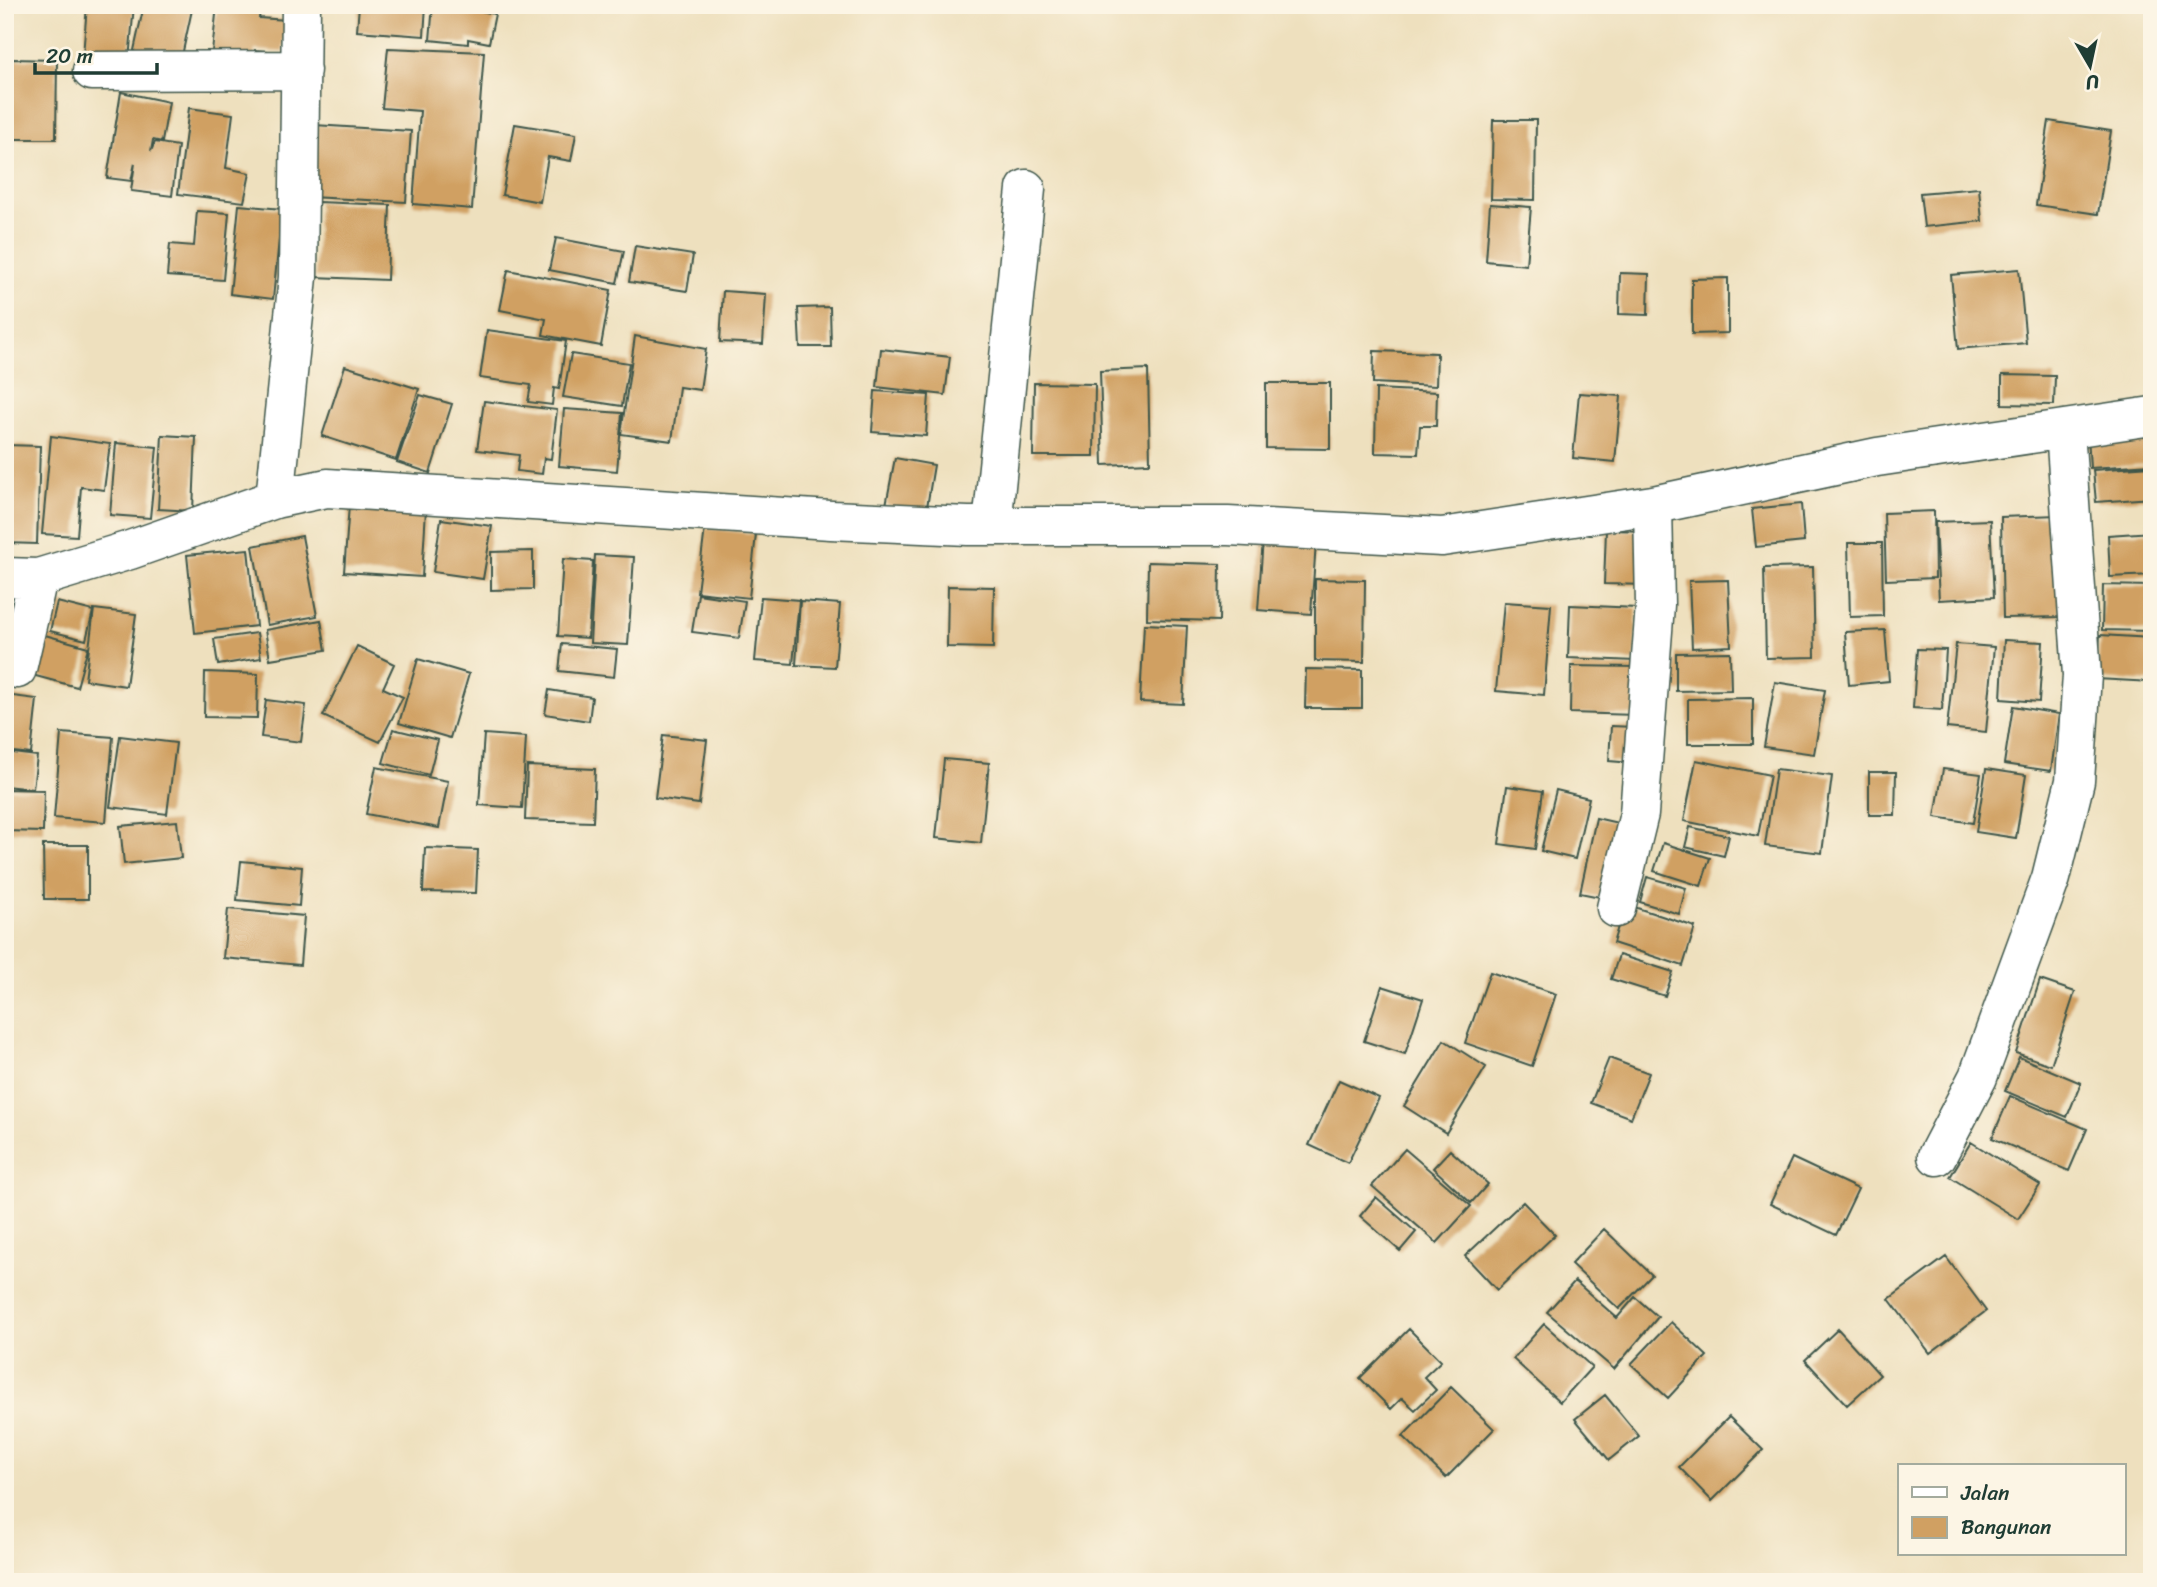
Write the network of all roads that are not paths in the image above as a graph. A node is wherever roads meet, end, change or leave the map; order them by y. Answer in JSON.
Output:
{"nodes":[{"id":1,"x":301,"y":5,"type":"edge"},
{"id":2,"x":301,"y":70,"type":"junction"},
{"id":3,"x":92,"y":71,"type":"dead end"},
{"id":4,"x":1026,"y":189,"type":"dead end"},
{"id":5,"x":2152,"y":416,"type":"edge"},
{"id":6,"x":2065,"y":429,"type":"junction"},
{"id":7,"x":275,"y":499,"type":"junction"},
{"id":8,"x":1653,"y":505,"type":"junction"},
{"id":9,"x":992,"y":526,"type":"junction"},
{"id":10,"x":21,"y":578,"type":"edge"},
{"id":11,"x":17,"y":669,"type":"dead end"},
{"id":12,"x":1616,"y":908,"type":"dead end"},
{"id":13,"x":1937,"y":1156,"type":"dead end"}],
"edges":[{"from":1,"to":2,"type":"street"},
{"from":2,"to":3,"type":"street"},
{"from":2,"to":7,"type":"street"},
{"from":4,"to":9,"type":"street"},
{"from":5,"to":6,"type":"street"},
{"from":6,"to":8,"type":"street"},
{"from":6,"to":13,"type":"street"},
{"from":7,"to":9,"type":"street"},
{"from":7,"to":10,"type":"street"},
{"from":8,"to":9,"type":"street"},
{"from":8,"to":12,"type":"street"},
{"from":10,"to":11,"type":"street"}]}
